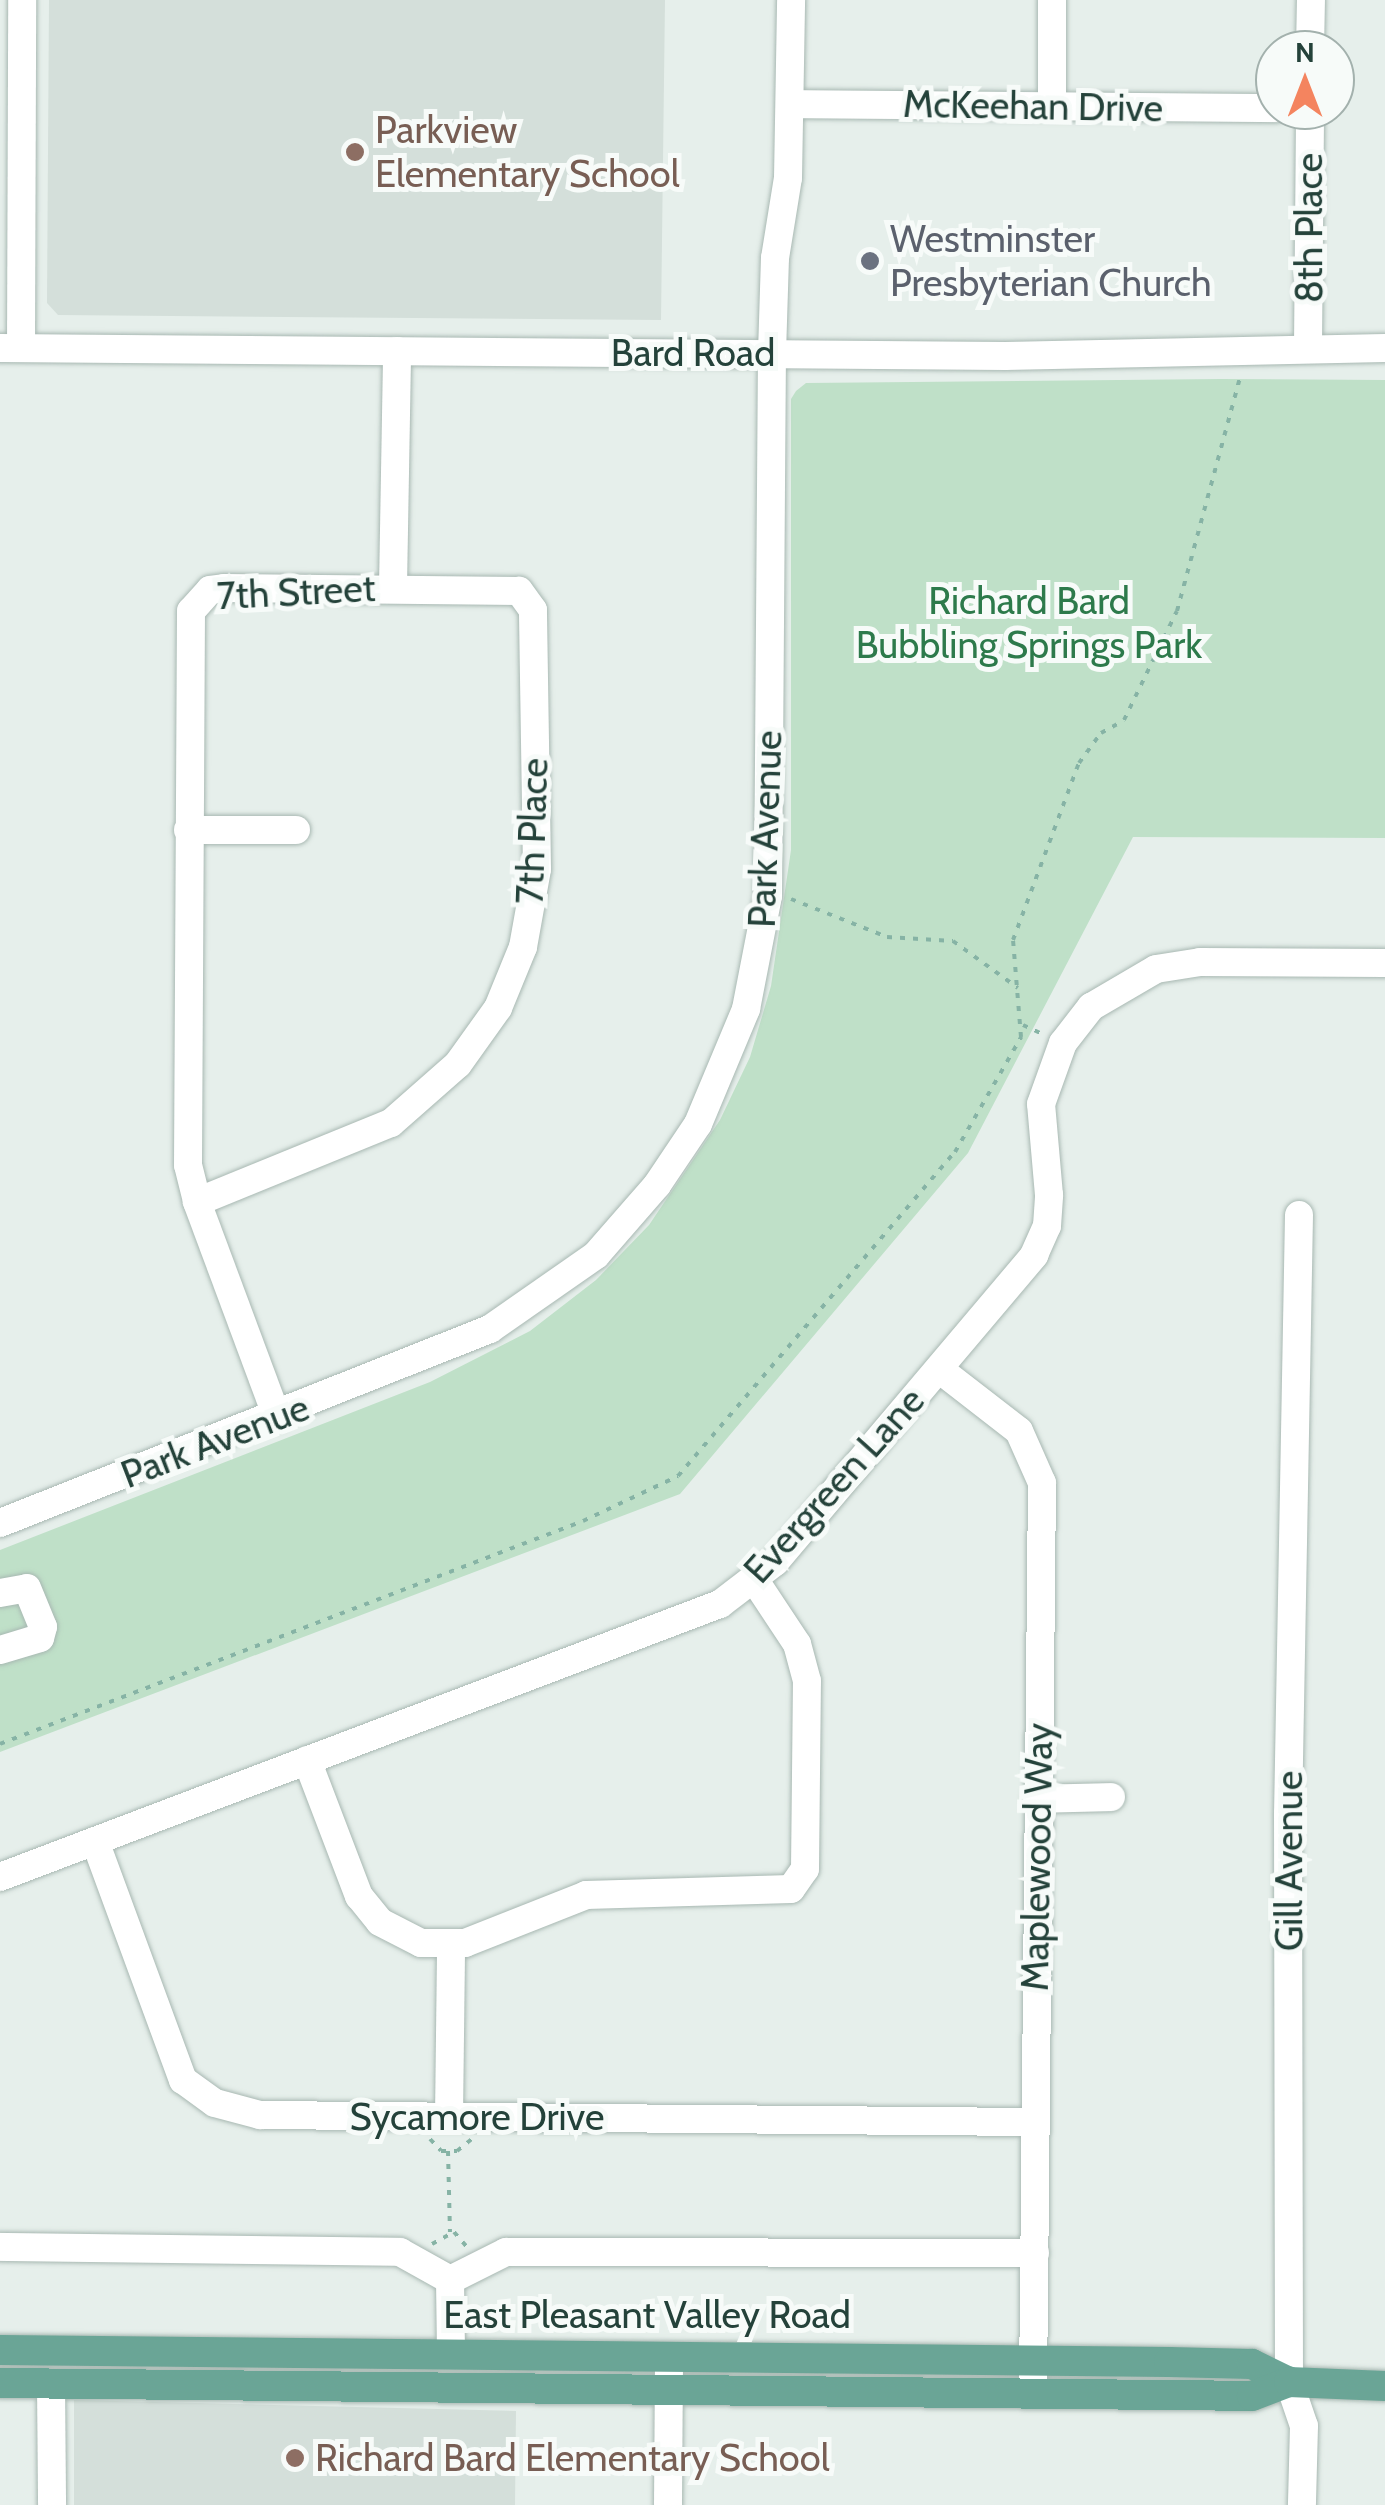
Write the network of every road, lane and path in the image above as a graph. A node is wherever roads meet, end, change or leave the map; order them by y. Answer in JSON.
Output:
{"nodes":[{"id":1,"x":22,"y":0,"type":"edge"},
{"id":2,"x":791,"y":0,"type":"edge"},
{"id":3,"x":1052,"y":0,"type":"edge"},
{"id":4,"x":1311,"y":0,"type":"edge"},
{"id":5,"x":1310,"y":30,"type":"edge"},
{"id":6,"x":10,"y":102,"type":"edge"},
{"id":7,"x":791,"y":104,"type":"junction"},
{"id":8,"x":1052,"y":106,"type":"junction"},
{"id":9,"x":1255,"y":108,"type":"edge"},
{"id":10,"x":1310,"y":130,"type":"edge"},
{"id":11,"x":1308,"y":347,"type":"junction"},
{"id":12,"x":10,"y":348,"type":"edge"},
{"id":13,"x":1385,"y":348,"type":"edge"},
{"id":14,"x":397,"y":351,"type":"junction"},
{"id":15,"x":772,"y":353,"type":"junction"},
{"id":16,"x":1240,"y":377,"type":"dead end"},
{"id":17,"x":393,"y":587,"type":"junction"},
{"id":18,"x":188,"y":830,"type":"junction"},
{"id":19,"x":296,"y":830,"type":"dead end"},
{"id":20,"x":768,"y":896,"type":"junction"},
{"id":21,"x":1385,"y":963,"type":"edge"},
{"id":22,"x":1018,"y":988,"type":"junction"},
{"id":23,"x":197,"y":1202,"type":"junction"},
{"id":24,"x":1299,"y":1216,"type":"dead end"},
{"id":25,"x":939,"y":1369,"type":"junction"},
{"id":26,"x":277,"y":1417,"type":"junction"},
{"id":27,"x":0,"y":1523,"type":"edge"},
{"id":28,"x":754,"y":1579,"type":"junction"},
{"id":29,"x":0,"y":1593,"type":"edge"},
{"id":30,"x":0,"y":1650,"type":"edge"},
{"id":31,"x":0,"y":1744,"type":"edge"},
{"id":32,"x":307,"y":1760,"type":"junction"},
{"id":33,"x":1111,"y":1797,"type":"dead end"},
{"id":34,"x":1037,"y":1799,"type":"junction"},
{"id":35,"x":94,"y":1841,"type":"junction"},
{"id":36,"x":0,"y":1877,"type":"edge"},
{"id":37,"x":451,"y":1946,"type":"junction"},
{"id":38,"x":1034,"y":2122,"type":"junction"},
{"id":39,"x":439,"y":2126,"type":"junction"},
{"id":40,"x":474,"y":2134,"type":"dead end"},
{"id":41,"x":448,"y":2152,"type":"junction"},
{"id":42,"x":450,"y":2232,"type":"junction"},
{"id":43,"x":0,"y":2247,"type":"edge"},
{"id":44,"x":1035,"y":2253,"type":"junction"},
{"id":45,"x":450,"y":2273,"type":"junction"},
{"id":46,"x":0,"y":2350,"type":"edge"},
{"id":47,"x":451,"y":2354,"type":"junction"},
{"id":48,"x":669,"y":2354,"type":"junction"},
{"id":49,"x":1033,"y":2358,"type":"junction"},
{"id":50,"x":1289,"y":2382,"type":"junction"},
{"id":51,"x":0,"y":2383,"type":"edge"},
{"id":52,"x":52,"y":2383,"type":"junction"},
{"id":53,"x":1385,"y":2386,"type":"edge"},
{"id":54,"x":669,"y":2388,"type":"junction"},
{"id":55,"x":1033,"y":2390,"type":"junction"},
{"id":56,"x":52,"y":2505,"type":"edge"},
{"id":57,"x":668,"y":2505,"type":"edge"},
{"id":58,"x":1302,"y":2505,"type":"edge"}],
"edges":[{"from":1,"to":6,"type":"street"},
{"from":2,"to":7,"type":"street","name":"Park Avenue"},
{"from":3,"to":8,"type":"street"},
{"from":4,"to":5,"type":"street"},
{"from":6,"to":12,"type":"street"},
{"from":7,"to":8,"type":"street","name":"McKeehan Drive"},
{"from":7,"to":15,"type":"street","name":"Park Avenue"},
{"from":8,"to":9,"type":"street","name":"McKeehan Drive"},
{"from":10,"to":11,"type":"street","name":"8th Place"},
{"from":11,"to":13,"type":"street","name":"Bard Road"},
{"from":11,"to":15,"type":"street","name":"Bard Road"},
{"from":12,"to":14,"type":"street","name":"Bard Road"},
{"from":14,"to":15,"type":"street","name":"Bard Road"},
{"from":14,"to":17,"type":"street","name":"7th Street"},
{"from":15,"to":20,"type":"street","name":"Park Avenue"},
{"from":16,"to":22,"type":"path"},
{"from":17,"to":18,"type":"street","name":"7th Street"},
{"from":17,"to":23,"type":"street","name":"7th Place"},
{"from":18,"to":19,"type":"street"},
{"from":18,"to":23,"type":"street","name":"7th Street"},
{"from":20,"to":22,"type":"path"},
{"from":20,"to":26,"type":"street","name":"Park Avenue"},
{"from":21,"to":25,"type":"street","name":"Evergreen Lane"},
{"from":22,"to":31,"type":"path"},
{"from":23,"to":26,"type":"street","name":"7th Street"},
{"from":24,"to":50,"type":"street","name":"Gill Avenue"},
{"from":25,"to":28,"type":"street","name":"Evergreen Lane"},
{"from":25,"to":34,"type":"street","name":"Maplewood Way"},
{"from":26,"to":27,"type":"street","name":"Park Avenue"},
{"from":28,"to":32,"type":"street","name":"Evergreen Lane"},
{"from":28,"to":37,"type":"street"},
{"from":29,"to":30,"type":"street"},
{"from":32,"to":35,"type":"street","name":"Evergreen Lane"},
{"from":32,"to":37,"type":"street"},
{"from":33,"to":34,"type":"street"},
{"from":34,"to":38,"type":"street","name":"Maplewood Way"},
{"from":35,"to":36,"type":"street","name":"Evergreen Lane"},
{"from":35,"to":39,"type":"street","name":"Sycamore Drive"},
{"from":37,"to":39,"type":"street"},
{"from":38,"to":39,"type":"street","name":"Sycamore Drive"},
{"from":38,"to":44,"type":"street","name":"Maplewood Way"},
{"from":39,"to":41,"type":"path"},
{"from":40,"to":41,"type":"path"},
{"from":41,"to":42,"type":"path"},
{"from":42,"to":45,"type":"path"},
{"from":42,"to":45,"type":"path"},
{"from":43,"to":45,"type":"street"},
{"from":44,"to":45,"type":"street"},
{"from":44,"to":49,"type":"street","name":"Maplewood Way"},
{"from":45,"to":47,"type":"street"},
{"from":46,"to":47,"type":"main road","name":"East Pleasant Valley Road"},
{"from":47,"to":48,"type":"main road","name":"East Pleasant Valley Road"},
{"from":48,"to":49,"type":"main road","name":"East Pleasant Valley Road"},
{"from":48,"to":54,"type":"street"},
{"from":49,"to":50,"type":"main road","name":"East Pleasant Valley Road"},
{"from":49,"to":55,"type":"street","name":"Maplewood Way"},
{"from":50,"to":53,"type":"main road","name":"East Pleasant Valley Road"},
{"from":50,"to":55,"type":"main road","name":"East Pleasant Valley Road"},
{"from":50,"to":58,"type":"street","name":"Gill Avenue"},
{"from":51,"to":52,"type":"main road","name":"East Pleasant Valley Road"},
{"from":52,"to":54,"type":"main road","name":"East Pleasant Valley Road"},
{"from":52,"to":56,"type":"street"},
{"from":54,"to":55,"type":"main road","name":"East Pleasant Valley Road"},
{"from":54,"to":57,"type":"street"}]}
